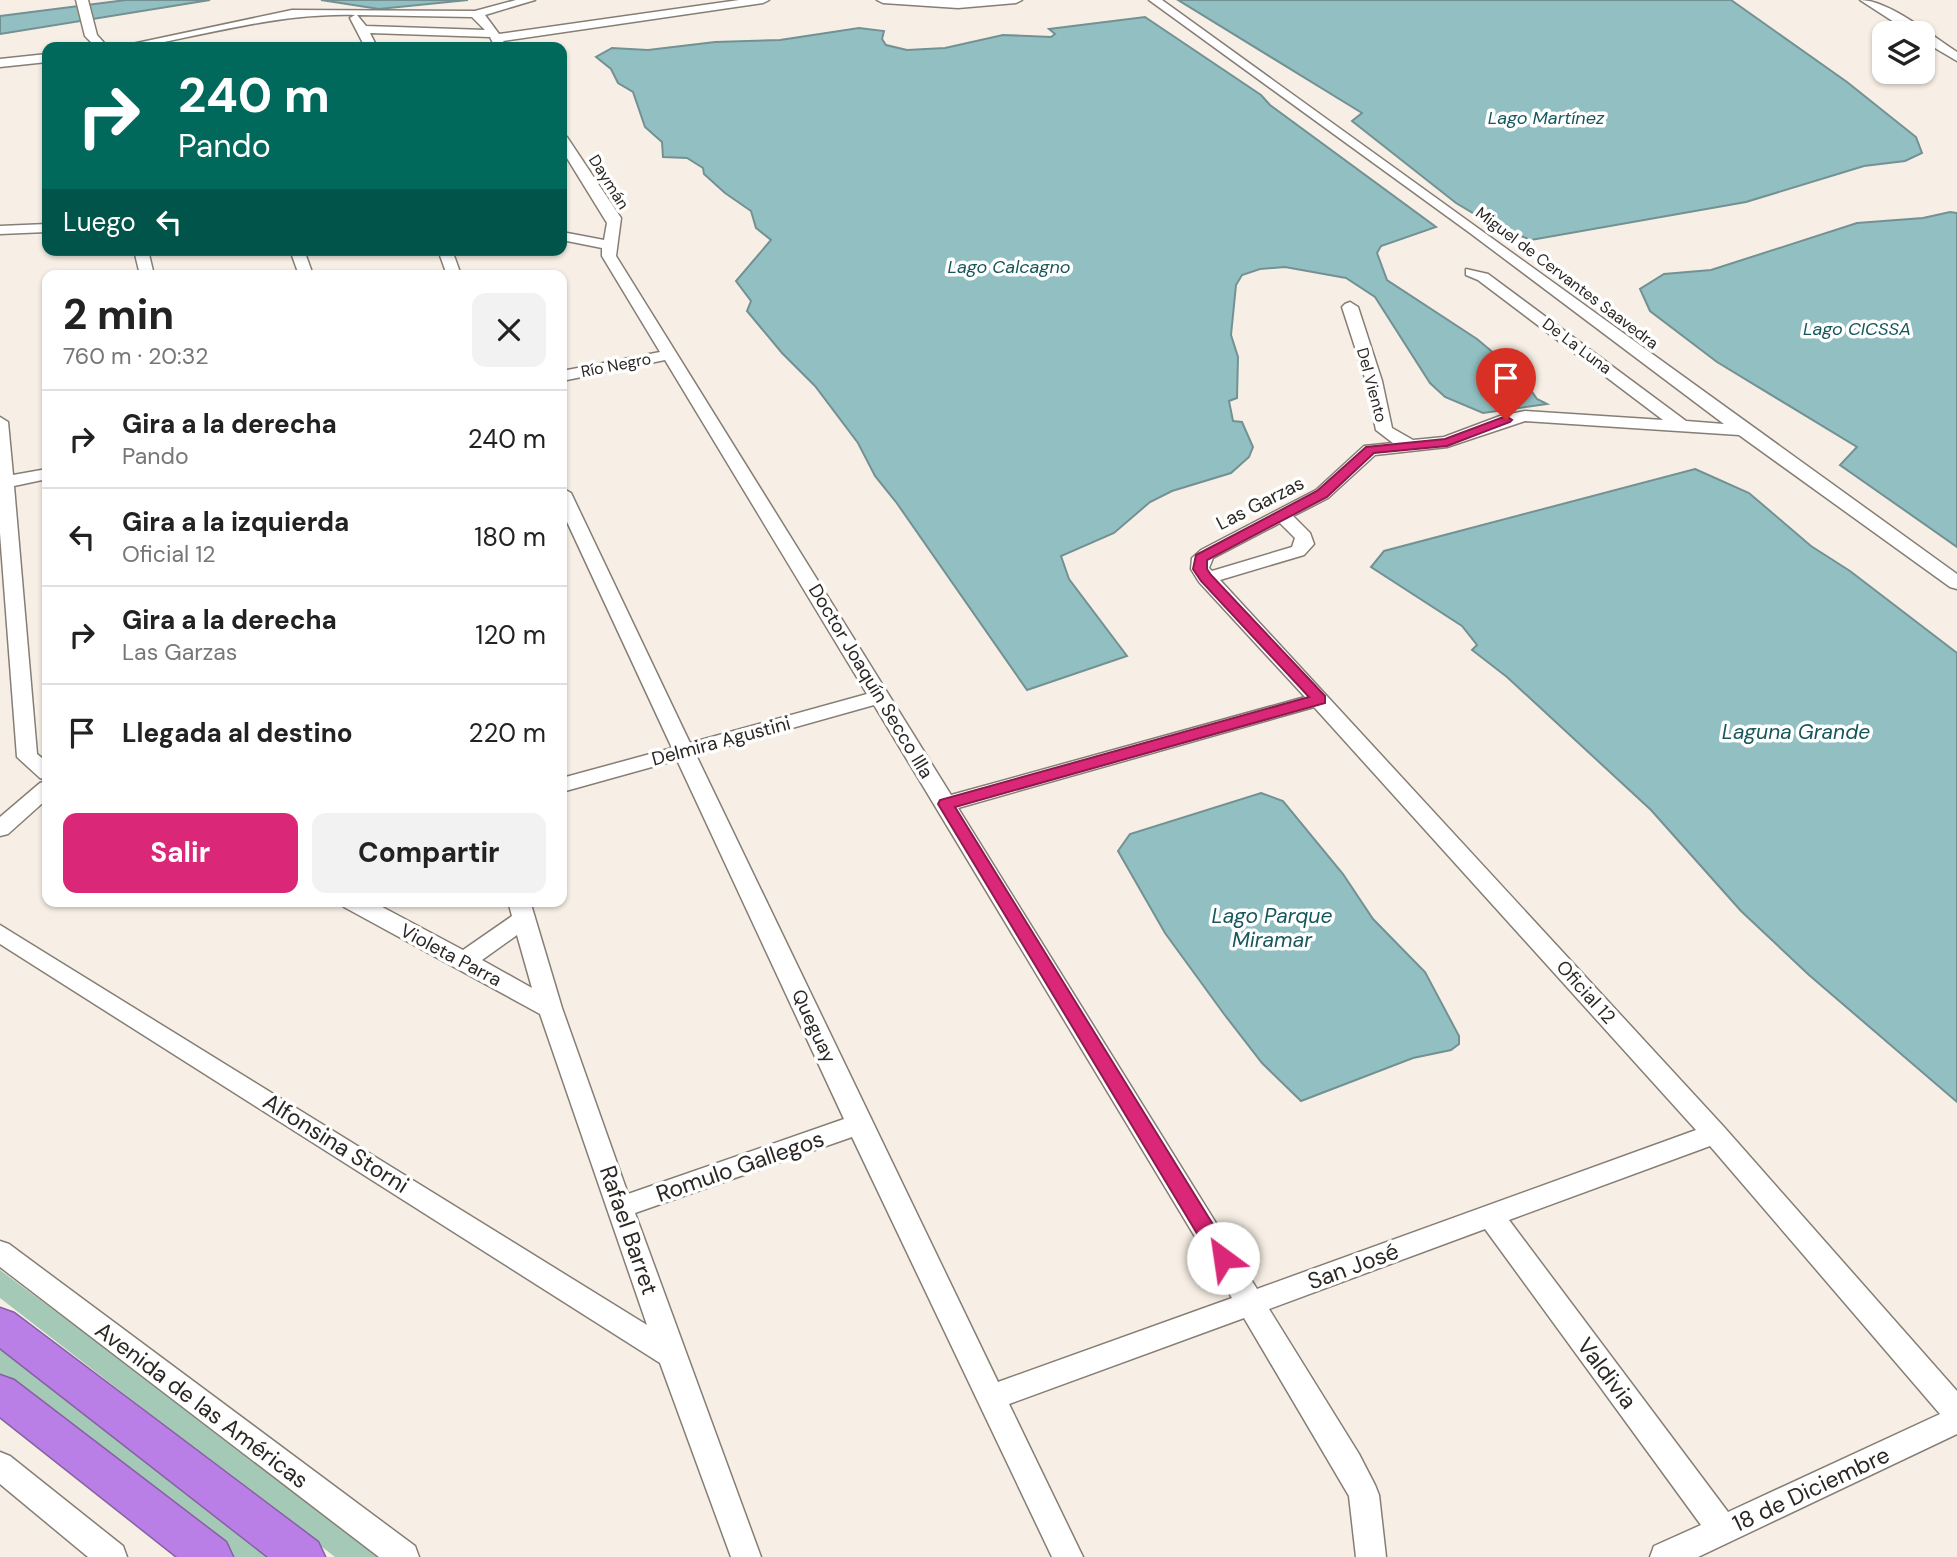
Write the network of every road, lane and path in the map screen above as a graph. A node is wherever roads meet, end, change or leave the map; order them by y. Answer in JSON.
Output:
{"nodes":[{"id":1,"x":82,"y":0,"type":"edge"},
{"id":2,"x":530,"y":0,"type":"edge"},
{"id":3,"x":763,"y":0,"type":"edge"},
{"id":4,"x":883,"y":0,"type":"edge"},
{"id":5,"x":1016,"y":0,"type":"edge"},
{"id":6,"x":1155,"y":0,"type":"edge"},
{"id":7,"x":1866,"y":0,"type":"edge"},
{"id":8,"x":475,"y":14,"type":"junction"},
{"id":9,"x":358,"y":21,"type":"junction"},
{"id":10,"x":1899,"y":21,"type":"edge"},
{"id":11,"x":497,"y":40,"type":"edge"},
{"id":12,"x":97,"y":42,"type":"edge"},
{"id":13,"x":158,"y":42,"type":"edge"},
{"id":14,"x":368,"y":42,"type":"edge"},
{"id":15,"x":1935,"y":44,"type":"edge"},
{"id":16,"x":1957,"y":57,"type":"edge"},
{"id":17,"x":42,"y":59,"type":"edge"},
{"id":18,"x":0,"y":63,"type":"edge"},
{"id":19,"x":567,"y":147,"type":"edge"},
{"id":20,"x":42,"y":228,"type":"edge"},
{"id":21,"x":0,"y":230,"type":"edge"},
{"id":22,"x":567,"y":237,"type":"edge"},
{"id":23,"x":608,"y":245,"type":"junction"},
{"id":24,"x":1471,"y":272,"type":"dead end"},
{"id":25,"x":1350,"y":307,"type":"dead end"},
{"id":26,"x":670,"y":354,"type":"junction"},
{"id":27,"x":567,"y":375,"type":"edge"},
{"id":28,"x":1652,"y":402,"type":"junction"},
{"id":29,"x":0,"y":422,"type":"edge"},
{"id":30,"x":1634,"y":422,"type":"junction"},
{"id":31,"x":1680,"y":425,"type":"junction"},
{"id":32,"x":1384,"y":430,"type":"junction"},
{"id":33,"x":1742,"y":430,"type":"junction"},
{"id":34,"x":1412,"y":447,"type":"junction"},
{"id":35,"x":1370,"y":450,"type":"junction"},
{"id":36,"x":42,"y":475,"type":"edge"},
{"id":37,"x":3,"y":483,"type":"edge"},
{"id":38,"x":567,"y":503,"type":"edge"},
{"id":39,"x":1283,"y":516,"type":"junction"},
{"id":40,"x":1206,"y":578,"type":"junction"},
{"id":41,"x":1957,"y":583,"type":"edge"},
{"id":42,"x":880,"y":697,"type":"junction"},
{"id":43,"x":1320,"y":699,"type":"junction"},
{"id":44,"x":685,"y":750,"type":"junction"},
{"id":45,"x":42,"y":769,"type":"edge"},
{"id":46,"x":567,"y":784,"type":"edge"},
{"id":47,"x":42,"y":792,"type":"edge"},
{"id":48,"x":946,"y":804,"type":"junction"},
{"id":49,"x":42,"y":809,"type":"edge"},
{"id":50,"x":0,"y":829,"type":"edge"},
{"id":51,"x":0,"y":846,"type":"edge"},
{"id":52,"x":363,"y":907,"type":"edge"},
{"id":53,"x":521,"y":910,"type":"edge"},
{"id":54,"x":0,"y":933,"type":"edge"},
{"id":55,"x":464,"y":961,"type":"junction"},
{"id":56,"x":550,"y":1008,"type":"junction"},
{"id":57,"x":859,"y":1124,"type":"junction"},
{"id":58,"x":1715,"y":1134,"type":"junction"},
{"id":59,"x":621,"y":1207,"type":"junction"},
{"id":60,"x":1490,"y":1216,"type":"junction"},
{"id":61,"x":0,"y":1252,"type":"edge"},
{"id":62,"x":1250,"y":1303,"type":"junction"},
{"id":63,"x":0,"y":1325,"type":"edge"},
{"id":64,"x":671,"y":1354,"type":"junction"},
{"id":65,"x":0,"y":1393,"type":"edge"},
{"id":66,"x":990,"y":1398,"type":"junction"},
{"id":67,"x":1957,"y":1412,"type":"edge"},
{"id":68,"x":1957,"y":1420,"type":"edge"},
{"id":69,"x":0,"y":1466,"type":"edge"},
{"id":70,"x":1723,"y":1530,"type":"junction"},
{"id":71,"x":113,"y":1557,"type":"edge"},
{"id":72,"x":211,"y":1557,"type":"edge"},
{"id":73,"x":303,"y":1557,"type":"edge"},
{"id":74,"x":404,"y":1557,"type":"edge"},
{"id":75,"x":746,"y":1557,"type":"edge"},
{"id":76,"x":1068,"y":1557,"type":"edge"},
{"id":77,"x":1371,"y":1557,"type":"edge"},
{"id":78,"x":1665,"y":1557,"type":"edge"}],
"edges":[{"from":1,"to":12,"type":"street"},
{"from":2,"to":8,"type":"street"},
{"from":3,"to":11,"type":"street"},
{"from":4,"to":5,"type":"street"},
{"from":6,"to":33,"type":"street","name":"Miguel de Cervantes Saavedra"},
{"from":7,"to":10,"type":"street"},
{"from":8,"to":9,"type":"street"},
{"from":8,"to":11,"type":"street"},
{"from":9,"to":11,"type":"street"},
{"from":9,"to":13,"type":"street"},
{"from":9,"to":14,"type":"street"},
{"from":15,"to":16,"type":"street"},
{"from":17,"to":18,"type":"street"},
{"from":19,"to":23,"type":"street","name":"Daymán"},
{"from":20,"to":21,"type":"street"},
{"from":22,"to":23,"type":"street"},
{"from":23,"to":26,"type":"street","name":"Doctor Joaquín Secco Illa"},
{"from":24,"to":28,"type":"street","name":"De La Luna"},
{"from":25,"to":32,"type":"street","name":"Del Viento"},
{"from":26,"to":27,"type":"street","name":"Río Negro"},
{"from":26,"to":42,"type":"street","name":"Doctor Joaquín Secco Illa"},
{"from":28,"to":30,"type":"street"},
{"from":28,"to":31,"type":"street","name":"De La Luna"},
{"from":29,"to":37,"type":"street"},
{"from":30,"to":31,"type":"street"},
{"from":30,"to":34,"type":"street"},
{"from":31,"to":33,"type":"street"},
{"from":32,"to":34,"type":"street","name":"Del Viento"},
{"from":32,"to":35,"type":"street","name":"Las Garzas"},
{"from":33,"to":41,"type":"street","name":"Miguel de Cervantes Saavedra"},
{"from":34,"to":35,"type":"street"},
{"from":35,"to":39,"type":"street","name":"Las Garzas"},
{"from":36,"to":37,"type":"street"},
{"from":37,"to":45,"type":"street"},
{"from":38,"to":44,"type":"street","name":"Queguay"},
{"from":39,"to":40,"type":"street","name":"Las Garzas"},
{"from":39,"to":40,"type":"street"},
{"from":40,"to":43,"type":"street","name":"Oficial 12"},
{"from":42,"to":44,"type":"street","name":"Delmira Agustini"},
{"from":42,"to":48,"type":"street","name":"Doctor Joaquín Secco Illa"},
{"from":43,"to":48,"type":"street"},
{"from":43,"to":58,"type":"street","name":"Oficial 12"},
{"from":44,"to":46,"type":"street","name":"Delmira Agustini"},
{"from":44,"to":57,"type":"street","name":"Queguay"},
{"from":47,"to":50,"type":"street"},
{"from":48,"to":62,"type":"street","name":"Doctor Joaquín Secco Illa"},
{"from":49,"to":51,"type":"street"},
{"from":52,"to":55,"type":"street","name":"Violeta Parra"},
{"from":53,"to":55,"type":"street"},
{"from":53,"to":56,"type":"street","name":"Rafael Barret"},
{"from":54,"to":64,"type":"street","name":"Alfonsina Storni"},
{"from":55,"to":56,"type":"street","name":"Violeta Parra"},
{"from":56,"to":59,"type":"street","name":"Rafael Barret"},
{"from":57,"to":59,"type":"street","name":"Romulo Gallegos"},
{"from":57,"to":66,"type":"street","name":"Queguay"},
{"from":58,"to":60,"type":"street","name":"San José"},
{"from":58,"to":67,"type":"street","name":"Oficial 12"},
{"from":59,"to":64,"type":"street","name":"Rafael Barret"},
{"from":60,"to":62,"type":"street","name":"San José"},
{"from":60,"to":70,"type":"street","name":"Valdivia"},
{"from":61,"to":74,"type":"street","name":"Avenida de las Américas"},
{"from":62,"to":66,"type":"street","name":"San José"},
{"from":62,"to":77,"type":"street","name":"Doctor Joaquín Secco Illa"},
{"from":63,"to":73,"type":"highway"},
{"from":64,"to":75,"type":"street","name":"Rafael Barret"},
{"from":65,"to":72,"type":"highway"},
{"from":66,"to":76,"type":"street","name":"Queguay"},
{"from":68,"to":70,"type":"street","name":"18 de Diciembre"},
{"from":69,"to":71,"type":"street"},
{"from":70,"to":78,"type":"street","name":"18 de Diciembre"}]}
